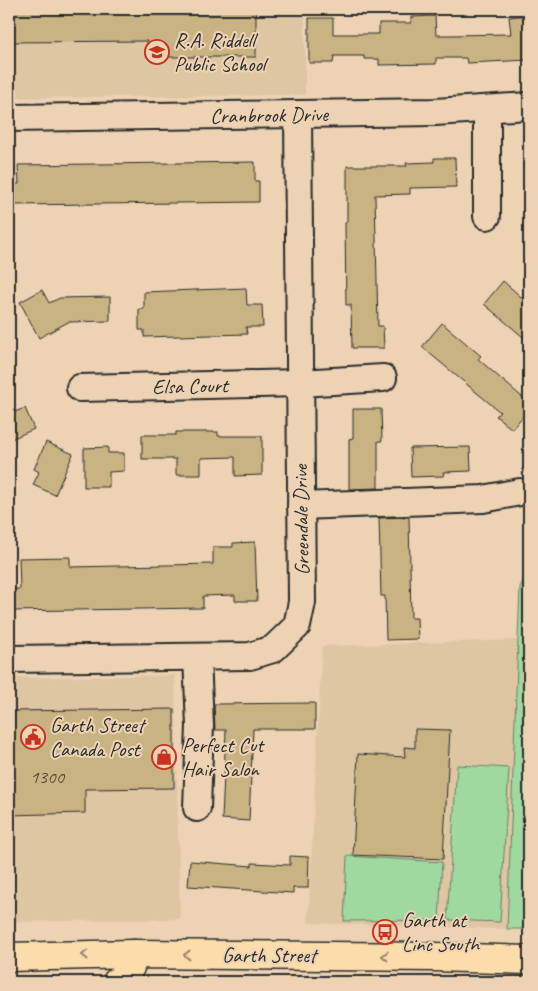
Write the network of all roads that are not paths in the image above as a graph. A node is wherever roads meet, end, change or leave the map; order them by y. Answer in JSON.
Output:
{"nodes":[{"id":1,"x":529,"y":106,"type":"edge"},
{"id":2,"x":487,"y":110,"type":"junction"},
{"id":3,"x":298,"y":114,"type":"junction"},
{"id":4,"x":9,"y":118,"type":"edge"},
{"id":5,"x":487,"y":216,"type":"dead end"},
{"id":6,"x":384,"y":378,"type":"dead end"},
{"id":7,"x":300,"y":383,"type":"junction"},
{"id":8,"x":80,"y":388,"type":"dead end"},
{"id":9,"x":520,"y":492,"type":"dead end"},
{"id":10,"x":300,"y":506,"type":"junction"},
{"id":11,"x":198,"y":657,"type":"junction"},
{"id":12,"x":9,"y":660,"type":"edge"},
{"id":13,"x":197,"y":808,"type":"dead end"},
{"id":14,"x":134,"y":954,"type":"junction"},
{"id":15,"x":9,"y":957,"type":"edge"},
{"id":16,"x":529,"y":960,"type":"edge"},
{"id":17,"x":117,"y":982,"type":"edge"}],
"edges":[{"from":1,"to":2,"type":"street","name":"Cranbrook Drive"},
{"from":2,"to":3,"type":"street","name":"Cranbrook Drive"},
{"from":2,"to":5,"type":"street"},
{"from":3,"to":4,"type":"street","name":"Cranbrook Drive"},
{"from":3,"to":7,"type":"street","name":"Greendale Drive"},
{"from":6,"to":7,"type":"street","name":"Elsa Court"},
{"from":7,"to":8,"type":"street","name":"Elsa Court"},
{"from":7,"to":10,"type":"street","name":"Greendale Drive"},
{"from":9,"to":10,"type":"street"},
{"from":10,"to":11,"type":"street","name":"Greendale Drive"},
{"from":11,"to":12,"type":"street","name":"Greendale Drive"},
{"from":11,"to":13,"type":"street"},
{"from":14,"to":15,"type":"main road","name":"Garth Street","one_way":true},
{"from":16,"to":14,"type":"main road","name":"Garth Street","one_way":true},
{"from":14,"to":17,"type":"main road"}]}
